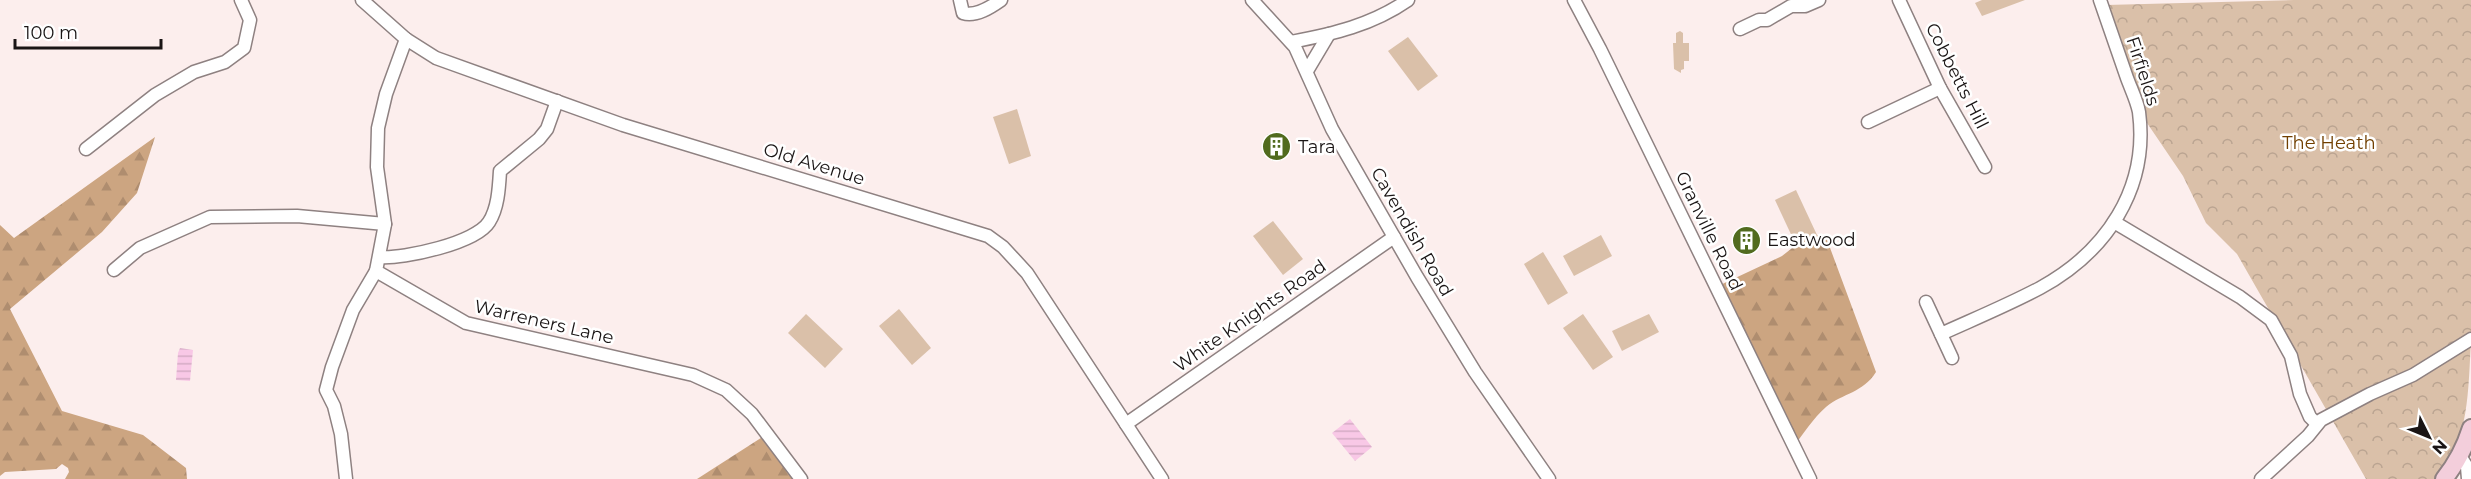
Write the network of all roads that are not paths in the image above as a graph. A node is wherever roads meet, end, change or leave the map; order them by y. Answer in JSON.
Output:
{"nodes":[{"id":1,"x":241,"y":0,"type":"edge"},
{"id":2,"x":960,"y":0,"type":"edge"},
{"id":3,"x":1001,"y":0,"type":"edge"},
{"id":4,"x":1252,"y":0,"type":"edge"},
{"id":5,"x":1408,"y":0,"type":"edge"},
{"id":6,"x":1574,"y":0,"type":"edge"},
{"id":7,"x":1819,"y":0,"type":"edge"},
{"id":8,"x":1899,"y":0,"type":"edge"},
{"id":9,"x":2100,"y":0,"type":"edge"},
{"id":10,"x":367,"y":1,"type":"edge"},
{"id":11,"x":1740,"y":29,"type":"dead end"},
{"id":12,"x":1329,"y":34,"type":"junction"},
{"id":13,"x":406,"y":39,"type":"junction"},
{"id":14,"x":1291,"y":42,"type":"junction"},
{"id":15,"x":1307,"y":71,"type":"junction"},
{"id":16,"x":1940,"y":88,"type":"junction"},
{"id":17,"x":557,"y":101,"type":"junction"},
{"id":18,"x":1868,"y":122,"type":"dead end"},
{"id":19,"x":86,"y":149,"type":"dead end"},
{"id":20,"x":1985,"y":167,"type":"dead end"},
{"id":21,"x":2114,"y":222,"type":"junction"},
{"id":22,"x":385,"y":224,"type":"junction"},
{"id":23,"x":1394,"y":237,"type":"junction"},
{"id":24,"x":380,"y":257,"type":"junction"},
{"id":25,"x":114,"y":270,"type":"dead end"},
{"id":26,"x":376,"y":271,"type":"junction"},
{"id":27,"x":1926,"y":302,"type":"dead end"},
{"id":28,"x":1941,"y":334,"type":"junction"},
{"id":29,"x":2471,"y":339,"type":"edge"},
{"id":30,"x":1952,"y":358,"type":"dead end"},
{"id":31,"x":1126,"y":424,"type":"junction"},
{"id":32,"x":2316,"y":424,"type":"junction"},
{"id":33,"x":2471,"y":428,"type":"edge"},
{"id":34,"x":2460,"y":456,"type":"junction"},
{"id":35,"x":346,"y":479,"type":"edge"},
{"id":36,"x":801,"y":479,"type":"edge"},
{"id":37,"x":1162,"y":479,"type":"edge"},
{"id":38,"x":1550,"y":479,"type":"edge"},
{"id":39,"x":1810,"y":479,"type":"edge"},
{"id":40,"x":2261,"y":479,"type":"edge"},
{"id":41,"x":2444,"y":479,"type":"edge"},
{"id":42,"x":2468,"y":479,"type":"edge"}],
"edges":[{"from":1,"to":19,"type":"street"},
{"from":2,"to":3,"type":"street"},
{"from":4,"to":14,"type":"street","name":"Cavendish Road"},
{"from":5,"to":12,"type":"street"},
{"from":6,"to":39,"type":"street","name":"Granville Road"},
{"from":7,"to":11,"type":"street"},
{"from":8,"to":16,"type":"street","name":"Cobbetts Hill"},
{"from":9,"to":21,"type":"street","name":"Firfields"},
{"from":10,"to":13,"type":"street","name":"Old Avenue"},
{"from":12,"to":14,"type":"street"},
{"from":12,"to":15,"type":"street"},
{"from":13,"to":17,"type":"street","name":"Old Avenue"},
{"from":13,"to":22,"type":"street"},
{"from":14,"to":15,"type":"street","name":"Cavendish Road"},
{"from":15,"to":23,"type":"street","name":"Cavendish Road"},
{"from":16,"to":18,"type":"street"},
{"from":16,"to":20,"type":"street","name":"Cobbetts Hill"},
{"from":17,"to":24,"type":"street"},
{"from":17,"to":31,"type":"street","name":"Old Avenue"},
{"from":21,"to":28,"type":"street","name":"Firfields"},
{"from":21,"to":32,"type":"street"},
{"from":22,"to":24,"type":"street"},
{"from":22,"to":25,"type":"street"},
{"from":23,"to":31,"type":"street","name":"White Knights Road"},
{"from":23,"to":38,"type":"street","name":"Cavendish Road"},
{"from":24,"to":26,"type":"street"},
{"from":26,"to":35,"type":"street"},
{"from":26,"to":36,"type":"street","name":"Warreners Lane"},
{"from":27,"to":28,"type":"street"},
{"from":28,"to":30,"type":"street"},
{"from":29,"to":32,"type":"street"},
{"from":31,"to":37,"type":"street","name":"Old Avenue"},
{"from":32,"to":40,"type":"street"},
{"from":33,"to":34,"type":"main road"},
{"from":34,"to":41,"type":"main road"},
{"from":34,"to":42,"type":"street"}]}
